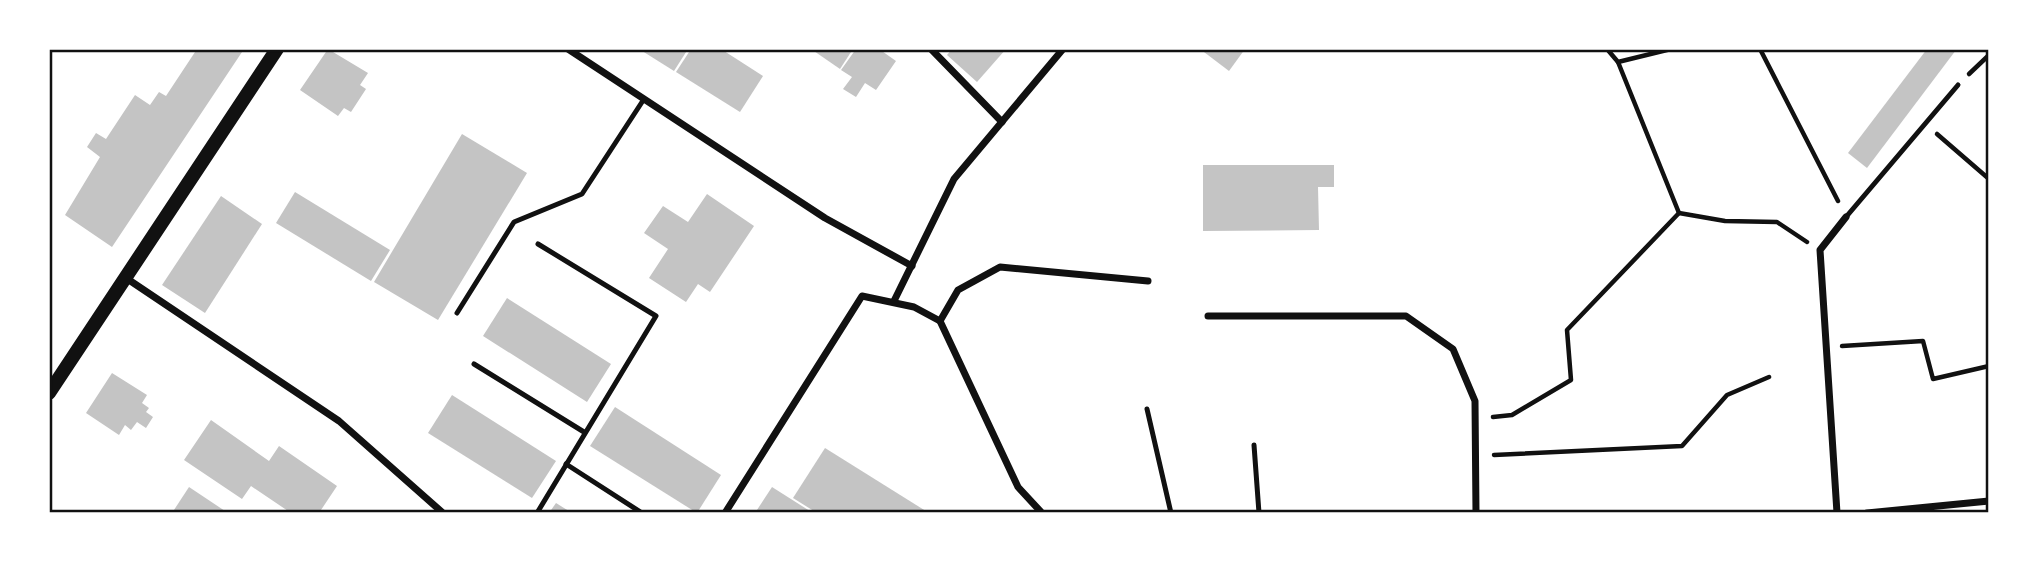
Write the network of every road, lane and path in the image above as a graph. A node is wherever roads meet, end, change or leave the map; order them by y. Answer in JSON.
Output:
{"nodes":[{"id":1,"x":277,"y":49,"type":"edge"},
{"id":2,"x":568,"y":49,"type":"edge"},
{"id":3,"x":931,"y":49,"type":"edge"},
{"id":4,"x":1063,"y":49,"type":"edge"},
{"id":5,"x":1607,"y":49,"type":"edge"},
{"id":6,"x":1671,"y":49,"type":"edge"},
{"id":7,"x":1760,"y":49,"type":"edge"},
{"id":8,"x":1989,"y":55,"type":"edge"},
{"id":9,"x":1618,"y":62,"type":"junction"},
{"id":10,"x":1958,"y":85,"type":"joint"},
{"id":11,"x":644,"y":99,"type":"junction"},
{"id":12,"x":1002,"y":122,"type":"junction"},
{"id":13,"x":1925,"y":123,"type":"junction"},
{"id":14,"x":1989,"y":179,"type":"edge"},
{"id":15,"x":1679,"y":213,"type":"junction"},
{"id":16,"x":1846,"y":217,"type":"junction"},
{"id":17,"x":538,"y":244,"type":"dead end"},
{"id":18,"x":1820,"y":250,"type":"junction"},
{"id":19,"x":912,"y":265,"type":"junction"},
{"id":20,"x":126,"y":278,"type":"junction"},
{"id":21,"x":1148,"y":281,"type":"dead end"},
{"id":22,"x":894,"y":301,"type":"junction"},
{"id":23,"x":457,"y":313,"type":"dead end"},
{"id":24,"x":1208,"y":316,"type":"dead end"},
{"id":25,"x":940,"y":321,"type":"junction"},
{"id":26,"x":1826,"y":347,"type":"junction"},
{"id":27,"x":474,"y":365,"type":"dead end"},
{"id":28,"x":1989,"y":366,"type":"edge"},
{"id":29,"x":1769,"y":377,"type":"dead end"},
{"id":30,"x":49,"y":393,"type":"edge"},
{"id":31,"x":1147,"y":409,"type":"dead end"},
{"id":32,"x":1475,"y":419,"type":"junction"},
{"id":33,"x":584,"y":432,"type":"junction"},
{"id":34,"x":1254,"y":445,"type":"dead end"},
{"id":35,"x":1475,"y":455,"type":"junction"},
{"id":36,"x":566,"y":464,"type":"junction"},
{"id":37,"x":1989,"y":501,"type":"edge"},
{"id":38,"x":1944,"y":509,"type":"edge"},
{"id":39,"x":443,"y":513,"type":"edge"},
{"id":40,"x":537,"y":513,"type":"edge"},
{"id":41,"x":642,"y":513,"type":"edge"},
{"id":42,"x":725,"y":513,"type":"edge"},
{"id":43,"x":1042,"y":513,"type":"edge"},
{"id":44,"x":1171,"y":513,"type":"edge"},
{"id":45,"x":1259,"y":513,"type":"edge"},
{"id":46,"x":1476,"y":513,"type":"edge"},
{"id":47,"x":1837,"y":513,"type":"edge"},
{"id":48,"x":1867,"y":513,"type":"edge"}],
"edges":[{"from":1,"to":20,"type":"main road"},
{"from":2,"to":11,"type":"street"},
{"from":3,"to":12,"type":"street"},
{"from":4,"to":12,"type":"street"},
{"from":5,"to":9,"type":"path"},
{"from":6,"to":9,"type":"path"},
{"from":7,"to":16,"type":"path"},
{"from":8,"to":10,"type":"path"},
{"from":9,"to":15,"type":"path"},
{"from":10,"to":13,"type":"lane"},
{"from":11,"to":19,"type":"street"},
{"from":11,"to":23,"type":"lane"},
{"from":12,"to":19,"type":"street"},
{"from":13,"to":14,"type":"path"},
{"from":13,"to":16,"type":"lane"},
{"from":15,"to":18,"type":"path"},
{"from":15,"to":32,"type":"path"},
{"from":16,"to":18,"type":"street"},
{"from":17,"to":33,"type":"lane"},
{"from":18,"to":26,"type":"street"},
{"from":19,"to":22,"type":"street"},
{"from":20,"to":30,"type":"main road"},
{"from":20,"to":39,"type":"street"},
{"from":21,"to":25,"type":"street"},
{"from":22,"to":25,"type":"street"},
{"from":22,"to":42,"type":"street"},
{"from":24,"to":32,"type":"street"},
{"from":25,"to":43,"type":"street"},
{"from":26,"to":28,"type":"path"},
{"from":26,"to":47,"type":"street"},
{"from":27,"to":33,"type":"lane"},
{"from":29,"to":35,"type":"path"},
{"from":31,"to":44,"type":"lane"},
{"from":32,"to":35,"type":"street"},
{"from":33,"to":36,"type":"lane"},
{"from":34,"to":45,"type":"lane"},
{"from":35,"to":46,"type":"street"},
{"from":36,"to":40,"type":"lane"},
{"from":36,"to":41,"type":"lane"},
{"from":37,"to":38,"type":"street"},
{"from":38,"to":48,"type":"street"}]}
